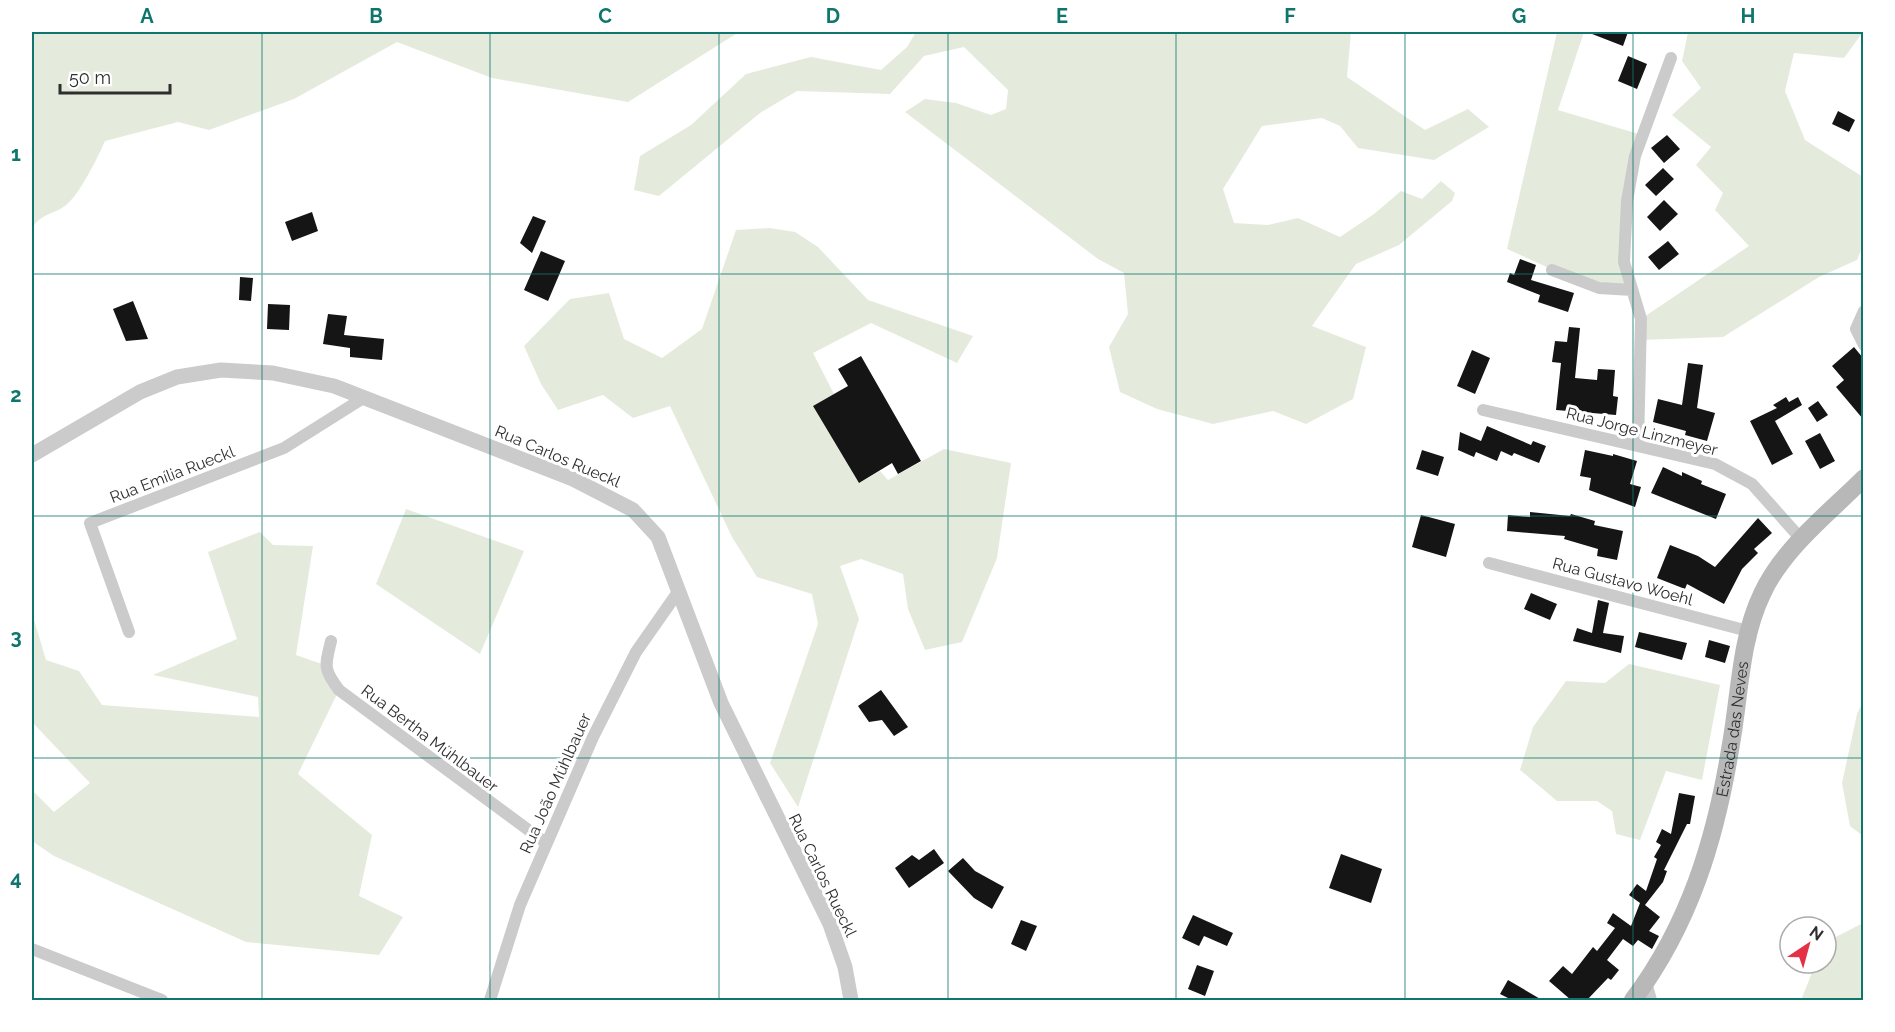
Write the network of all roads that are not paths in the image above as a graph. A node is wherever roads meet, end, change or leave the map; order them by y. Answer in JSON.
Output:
{"nodes":[{"id":1,"x":1671,"y":58,"type":"dead end"},
{"id":2,"x":1552,"y":270,"type":"dead end"},
{"id":3,"x":1632,"y":290,"type":"junction"},
{"id":4,"x":1863,"y":311,"type":"edge"},
{"id":5,"x":1863,"y":345,"type":"edge"},
{"id":6,"x":365,"y":397,"type":"junction"},
{"id":7,"x":1483,"y":410,"type":"dead end"},
{"id":8,"x":1638,"y":445,"type":"junction"},
{"id":9,"x":32,"y":455,"type":"edge"},
{"id":10,"x":1863,"y":478,"type":"edge"},
{"id":11,"x":1802,"y":540,"type":"junction"},
{"id":12,"x":1489,"y":562,"type":"dead end"},
{"id":13,"x":678,"y":592,"type":"junction"},
{"id":14,"x":1748,"y":631,"type":"junction"},
{"id":15,"x":129,"y":632,"type":"dead end"},
{"id":16,"x":331,"y":641,"type":"dead end"},
{"id":17,"x":546,"y":843,"type":"junction"},
{"id":18,"x":32,"y":950,"type":"edge"},
{"id":19,"x":1646,"y":982,"type":"junction"},
{"id":20,"x":162,"y":1000,"type":"edge"},
{"id":21,"x":490,"y":1000,"type":"edge"},
{"id":22,"x":851,"y":1000,"type":"edge"},
{"id":23,"x":1633,"y":1000,"type":"edge"},
{"id":24,"x":1651,"y":1000,"type":"edge"}],
"edges":[{"from":1,"to":3,"type":"street"},
{"from":2,"to":3,"type":"street"},
{"from":3,"to":8,"type":"street"},
{"from":4,"to":5,"type":"street"},
{"from":6,"to":9,"type":"street","name":"Rua Carlos Rueckl"},
{"from":6,"to":13,"type":"street","name":"Rua Carlos Rueckl"},
{"from":6,"to":15,"type":"street","name":"Rua Emília Rueckl"},
{"from":7,"to":8,"type":"street","name":"Rua Jorge Linzmeyer"},
{"from":8,"to":11,"type":"street","name":"Rua Jorge Linzmeyer"},
{"from":10,"to":11,"type":"main road","name":"Estrada das Neves"},
{"from":11,"to":14,"type":"main road","name":"Estrada das Neves"},
{"from":12,"to":14,"type":"street","name":"Rua Gustavo Woehl"},
{"from":13,"to":17,"type":"street","name":"Rua João Mühlbauer"},
{"from":13,"to":22,"type":"street","name":"Rua Carlos Rueckl"},
{"from":14,"to":19,"type":"main road","name":"Estrada das Neves"},
{"from":16,"to":17,"type":"street","name":"Rua Bertha Mühlbauer"},
{"from":17,"to":21,"type":"street","name":"Rua João Mühlbauer"},
{"from":18,"to":20,"type":"street"},
{"from":19,"to":23,"type":"main road","name":"Estrada das Neves"},
{"from":19,"to":24,"type":"street"}]}
